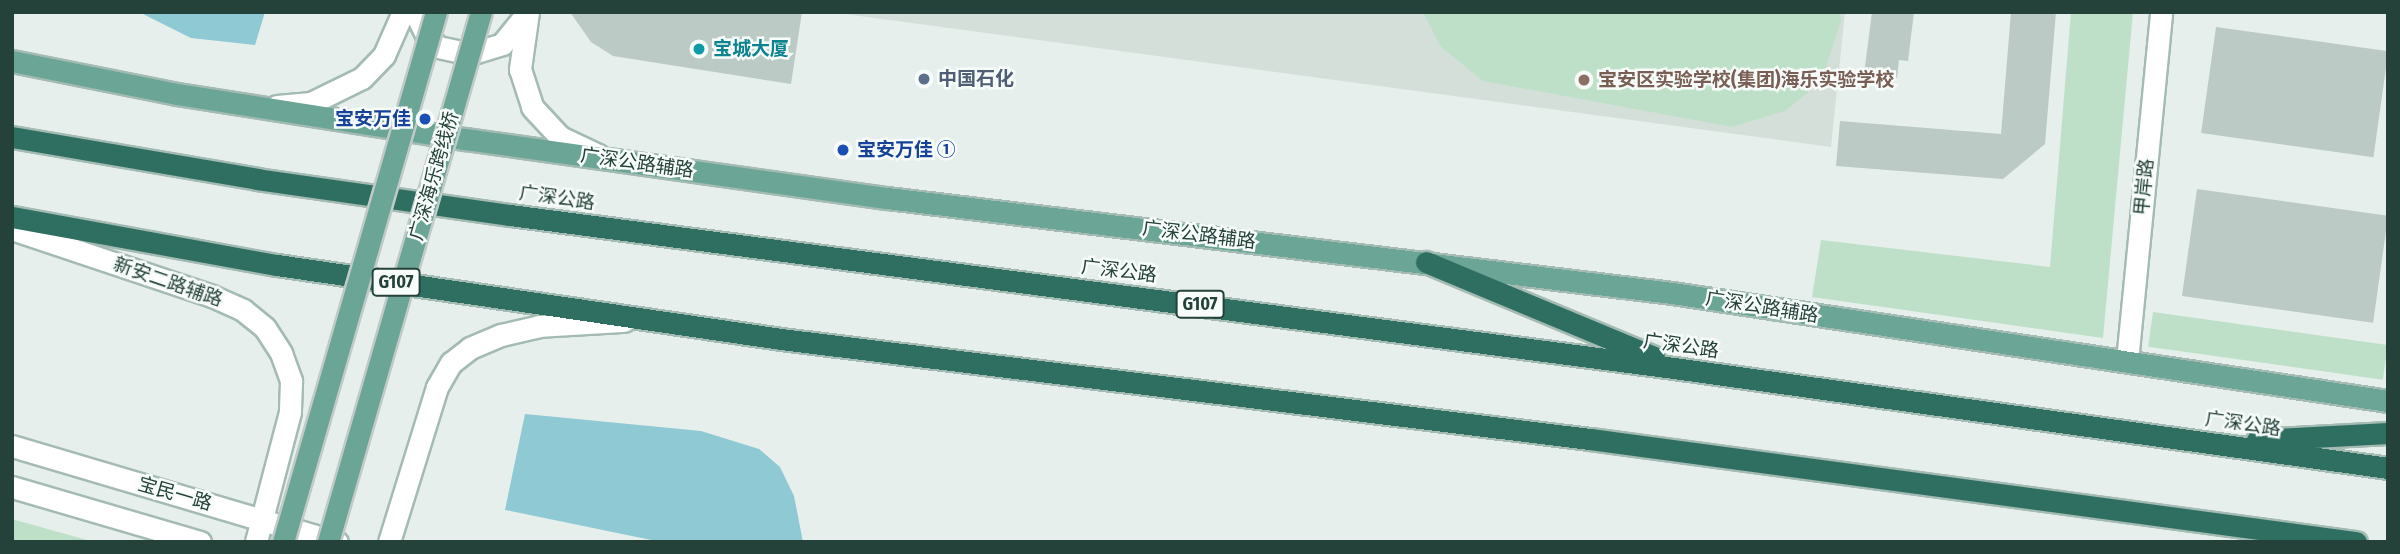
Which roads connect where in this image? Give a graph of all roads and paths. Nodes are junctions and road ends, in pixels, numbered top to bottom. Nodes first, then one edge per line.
1 (403, 12) edge
2 (415, 12) edge
3 (436, 12) edge
4 (481, 12) edge
5 (528, 12) edge
6 (2161, 12) edge
7 (12, 61) edge
8 (260, 107) junction
9 (12, 137) edge
10 (603, 158) junction
11 (12, 217) edge
12 (12, 229) edge
13 (1426, 262) junction
14 (650, 319) junction
15 (2127, 361) junction
16 (1681, 369) junction
17 (2388, 401) edge
18 (2388, 433) edge
19 (2207, 442) junction
20 (12, 446) edge
21 (2388, 468) edge
22 (12, 487) edge
23 (263, 520) junction
24 (200, 542) edge
25 (256, 542) edge
26 (283, 542) edge
27 (328, 542) edge
28 (337, 542) edge
29 (388, 542) edge
30 (2356, 542) edge

1 - 8 main road
2 - 5 main road
3 - 26 main road, bridge
4 - 27 main road, 广深海乐跨线桥, bridge
5 - 10 main road
6 - 15 main road, 甲岸路
7 - 8 main road, 广深公路辅路
8 - 10 main road, 广深公路辅路
9 - 16 highway, 广深公路 / G107
10 - 13 main road, 广深公路辅路
11 - 14 highway, G107
12 - 23 main road, 新安二路辅路
13 - 15 main road, 广深公路辅路
13 - 16 highway
14 - 29 main road
14 - 30 highway, G107
15 - 17 main road, 广深公路辅路
16 - 19 highway, 广深公路 / G107
18 - 19 highway
19 - 21 highway, 广深公路 / G107
20 - 23 main road, 宝民一路
22 - 24 main road, 宝民一路
23 - 25 main road, 新安二路辅路
23 - 28 main road, 宝民一路

